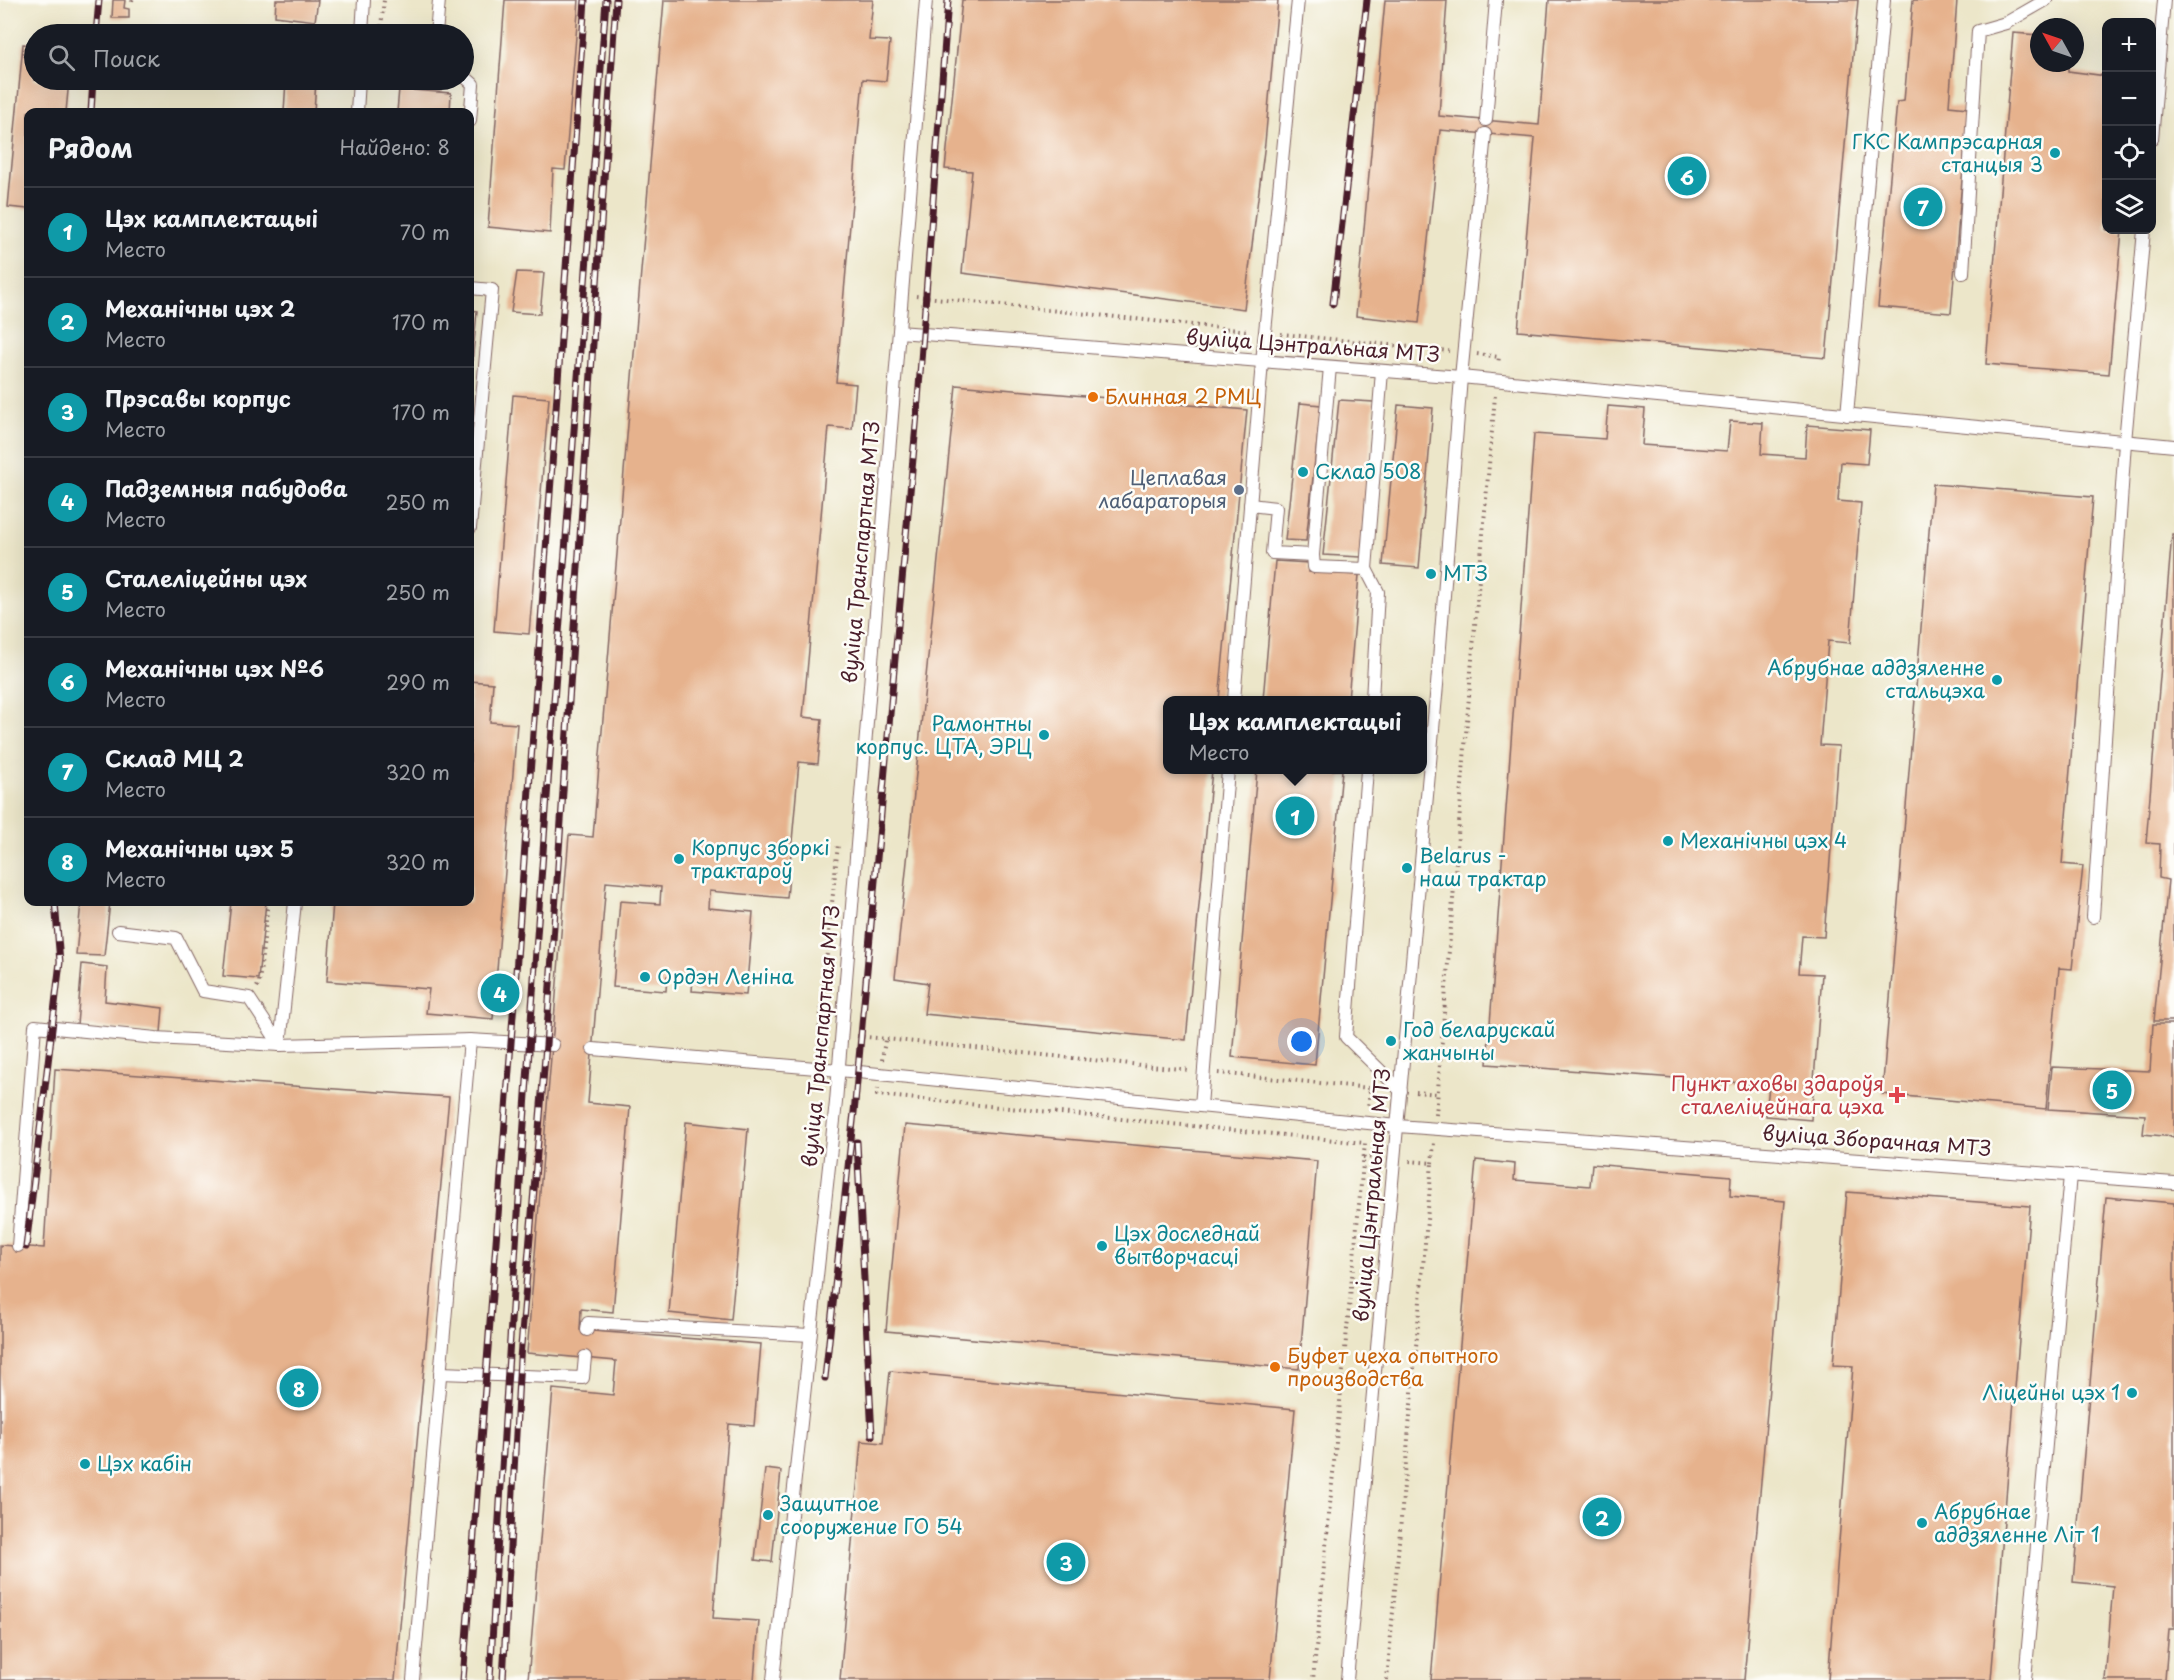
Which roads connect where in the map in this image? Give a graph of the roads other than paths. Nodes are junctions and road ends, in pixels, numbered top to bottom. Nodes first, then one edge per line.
1 (364, 0) edge
2 (439, 0) edge
3 (926, 0) edge
4 (1298, 0) edge
5 (1496, 0) edge
6 (1884, 0) edge
7 (2046, 0) edge
8 (2164, 0) edge
9 (363, 24) edge
10 (437, 24) edge
11 (358, 90) edge
12 (473, 90) edge
13 (357, 108) edge
14 (471, 108) edge
15 (1486, 120) dead end
16 (2152, 126) edge
17 (1485, 134) dead end
18 (2144, 234) edge
19 (1963, 273) dead end
20 (474, 288) edge
21 (899, 333) junction
22 (1262, 362) junction
23 (1330, 367) junction
24 (1382, 371) junction
25 (1461, 377) junction
26 (1847, 415) junction
27 (2125, 442) junction
28 (2174, 446) edge
29 (474, 485) edge
30 (1250, 505) junction
31 (1313, 555) junction
32 (1366, 569) junction
33 (1234, 696) edge
34 (1372, 696) edge
35 (1228, 774) edge
36 (1367, 774) edge
37 (295, 906) edge
38 (2093, 917) dead end
39 (118, 931) dead end
40 (470, 1040) junction
41 (553, 1045) dead end
42 (280, 1046) junction
43 (593, 1049) dead end
44 (839, 1070) junction
45 (1401, 1091) junction
46 (1201, 1106) junction
47 (1398, 1126) junction
48 (2070, 1175) junction
49 (2174, 1183) edge
50 (18, 1246) dead end
51 (587, 1330) dead end
52 (810, 1335) junction
53 (585, 1357) dead end
54 (440, 1373) junction
55 (413, 1680) edge
56 (773, 1680) edge
57 (1347, 1680) edge
58 (2025, 1680) edge

1 - 9 lane
2 - 10 lane
3 - 21 lane, вуліца Транспартная МТЗ
4 - 22 lane
5 - 15 lane
6 - 26 lane
7 - 19 lane
8 - 16 lane
11 - 13 lane
12 - 14 lane
17 - 25 lane
18 - 27 lane
20 - 29 lane
21 - 22 lane, вуліца Цэнтральная МТЗ
21 - 44 lane, вуліца Транспартная МТЗ
22 - 23 lane, вуліца Цэнтральная МТЗ
22 - 30 lane
23 - 24 lane, вуліца Цэнтральная МТЗ
23 - 31 lane
24 - 25 lane, вуліца Цэнтральная МТЗ
24 - 32 lane
25 - 26 lane
25 - 45 lane, вуліца Цэнтральная МТЗ
26 - 27 lane
27 - 28 lane
27 - 38 lane
30 - 31 lane
30 - 33 lane
31 - 32 lane
32 - 34 lane
35 - 46 lane
36 - 45 lane
37 - 42 lane
39 - 42 lane
40 - 41 lane
40 - 42 lane
40 - 54 lane
42 - 50 lane
43 - 44 lane, вуліца Зборачная МТЗ
44 - 46 lane, вуліца Зборачная МТЗ
44 - 52 lane, вуліца Транспартная МТЗ
45 - 47 lane, вуліца Цэнтральная МТЗ
46 - 47 lane, вуліца Зборачная МТЗ
47 - 48 lane, вуліца Зборачная МТЗ
47 - 57 lane, вуліца Цэнтральная МТЗ
48 - 49 lane, вуліца Зборачная МТЗ
48 - 58 lane
51 - 52 lane
52 - 56 lane, вуліца Транспартная МТЗ
53 - 54 lane
54 - 55 lane

